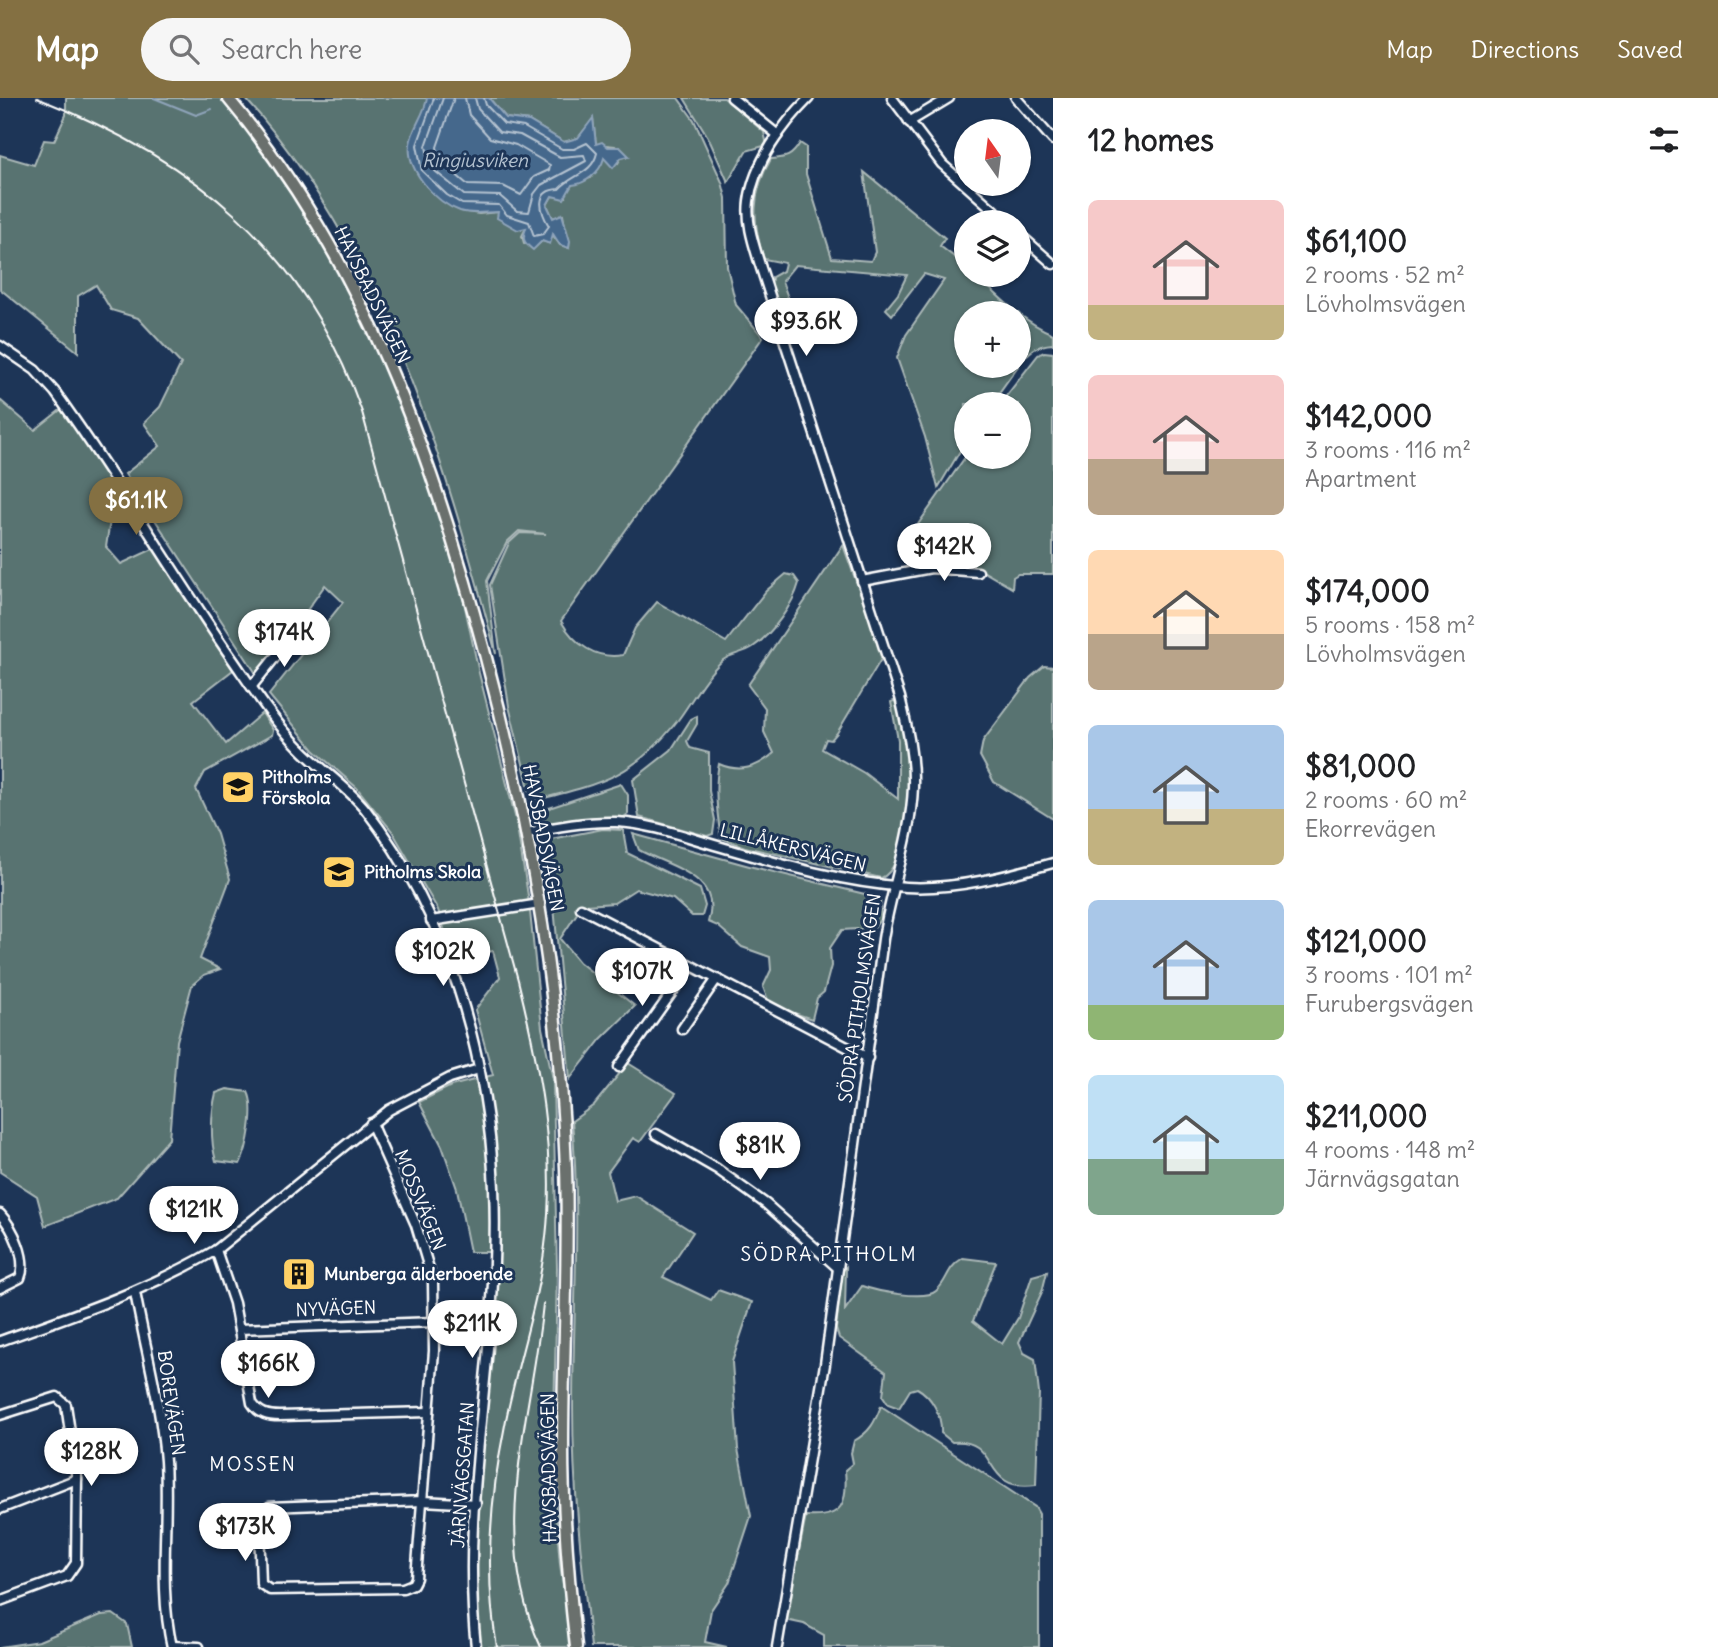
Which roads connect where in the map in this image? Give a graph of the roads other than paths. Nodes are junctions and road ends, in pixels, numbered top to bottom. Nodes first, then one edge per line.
1 (228, 98) edge
2 (732, 98) edge
3 (809, 98) edge
4 (892, 98) edge
5 (949, 98) edge
6 (1016, 98) edge
7 (909, 122) junction
8 (778, 135) junction
9 (1053, 140) edge
10 (994, 210) edge
11 (1031, 245) edge
12 (1053, 264) edge
13 (0, 346) edge
14 (978, 572) dead end
15 (862, 581) junction
16 (293, 635) dead end
17 (252, 686) junction
18 (527, 833) junction
19 (1053, 863) edge
20 (892, 886) junction
21 (540, 904) junction
22 (581, 908) dead end
23 (431, 921) junction
24 (690, 967) junction
25 (716, 980) junction
26 (682, 1029) dead end
27 (868, 1058) junction
28 (619, 1066) dead end
29 (479, 1069) junction
30 (372, 1123) junction
31 (656, 1134) dead end
32 (0, 1214) edge
33 (216, 1250) junction
34 (838, 1268) junction
35 (0, 1288) edge
36 (135, 1292) junction
37 (435, 1322) junction
38 (239, 1329) junction
39 (0, 1341) edge
40 (1, 1412) edge
41 (429, 1412) junction
42 (77, 1479) junction
43 (423, 1501) junction
44 (476, 1504) junction
45 (0, 1509) edge
46 (0, 1601) edge
47 (172, 1646) edge
48 (199, 1647) edge
49 (476, 1647) edge
50 (576, 1647) edge
51 (776, 1647) edge

1 - 18 main road, HAVSBADSVÄGEN
2 - 8 street
3 - 8 street, SÖDRA PITHOLMSVÄGEN
4 - 7 street
5 - 7 street
6 - 9 street
7 - 10 street
8 - 15 street, SÖDRA PITHOLMSVÄGEN
11 - 12 street
13 - 17 street, JÄRNVÄGSGATAN
14 - 15 street
15 - 20 street, SÖDRA PITHOLMSVÄGEN
16 - 17 street
17 - 23 street, JÄRNVÄGSGATAN
18 - 20 street, LILLÅKERSVÄGEN
18 - 21 main road, HAVSBADSVÄGEN
19 - 20 street, LILLÅKERSVÄGEN
20 - 27 street, SÖDRA PITHOLMSVÄGEN
21 - 23 street
21 - 50 main road, HAVSBADSVÄGEN
22 - 24 street
23 - 29 street, JÄRNVÄGSGATAN
24 - 25 street
24 - 28 street
25 - 26 street
25 - 27 street
27 - 34 street, SÖDRA PITHOLMSVÄGEN
29 - 30 street
29 - 44 street, JÄRNVÄGSGATAN
30 - 33 street
30 - 37 street, MOSSVÄGEN
31 - 34 street
32 - 35 street
33 - 36 street
33 - 38 street
34 - 51 street, SÖDRA PITHOLMSVÄGEN
36 - 39 street
36 - 47 street, BOREVÄGEN
37 - 38 street, NYVÄGEN
37 - 41 street, MOSSVÄGEN
38 - 41 street
40 - 42 street
41 - 43 street, MOSSVÄGEN
42 - 45 street
42 - 46 street
43 - 43 street, MOSSVÄGEN
43 - 44 street, MOSSVÄGEN
44 - 49 street, JÄRNVÄGSGATAN
47 - 48 street, BOREVÄGEN

